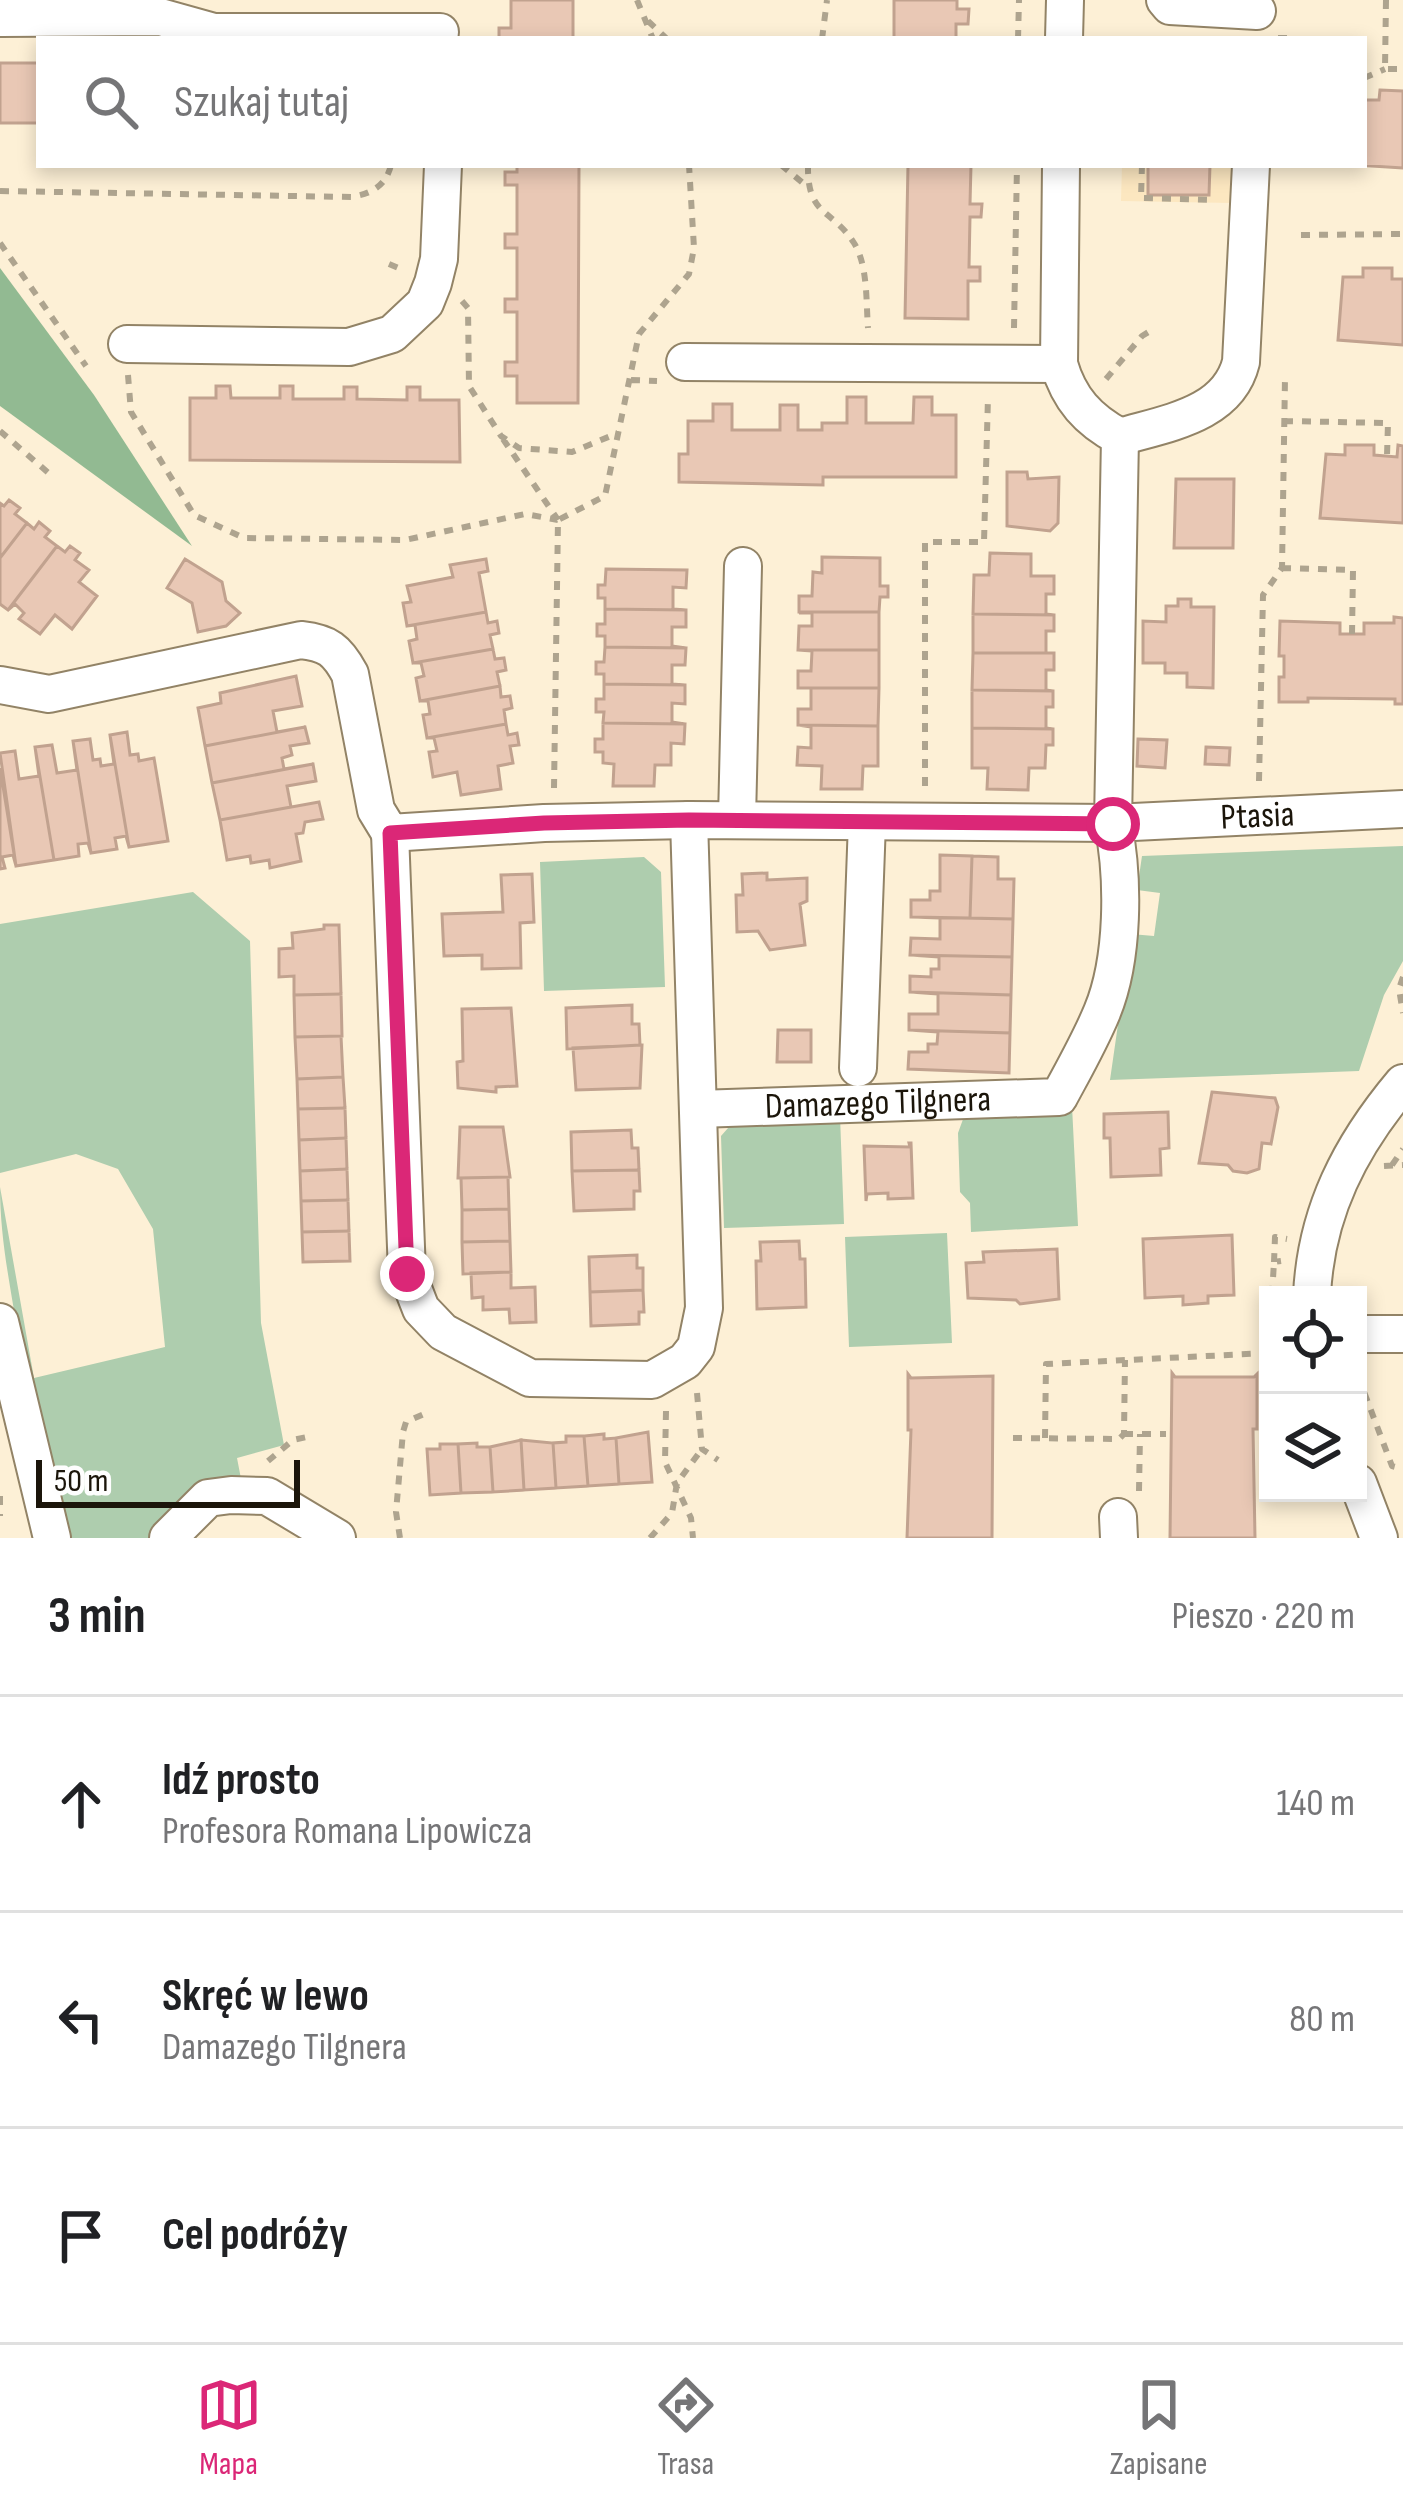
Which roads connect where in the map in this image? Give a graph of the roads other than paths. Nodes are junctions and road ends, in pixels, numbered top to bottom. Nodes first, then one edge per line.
1 (1065, 0) edge
2 (1165, 0) edge
3 (1257, 16) edge
4 (0, 17) edge
5 (440, 24) edge
6 (1064, 36) edge
7 (443, 168) edge
8 (1061, 168) edge
9 (1250, 168) edge
10 (127, 355) road end
11 (685, 362) dead end
12 (1059, 364) junction
13 (1120, 436) junction
14 (743, 566) dead end
15 (0, 685) edge
16 (1403, 809) edge
17 (737, 819) junction
18 (689, 820) junction
19 (867, 822) junction
20 (1113, 824) junction
21 (390, 833) junction
22 (859, 1068) dead end
23 (1403, 1083) edge
24 (698, 1108) junction
25 (1313, 1286) edge
26 (0, 1322) edge
27 (1367, 1334) edge
28 (1403, 1334) edge
29 (1365, 1502) edge
30 (52, 1538) edge
31 (168, 1538) edge
32 (337, 1538) edge
33 (1379, 1538) edge

1 - 6 street
2 - 3 street
4 - 5 street
7 - 10 street
8 - 12 street
9 - 13 street
11 - 12 street
12 - 13 street
13 - 20 street
14 - 17 street
15 - 21 street
16 - 20 street, Ptasia
17 - 18 street, Ptasia
17 - 19 street, Ptasia
18 - 21 street, Ptasia
18 - 24 street
19 - 20 street, Ptasia
19 - 22 street
20 - 24 street, Damazego Tilgnera
21 - 24 street
23 - 25 street
26 - 30 street
27 - 28 street
29 - 33 street
31 - 32 street

